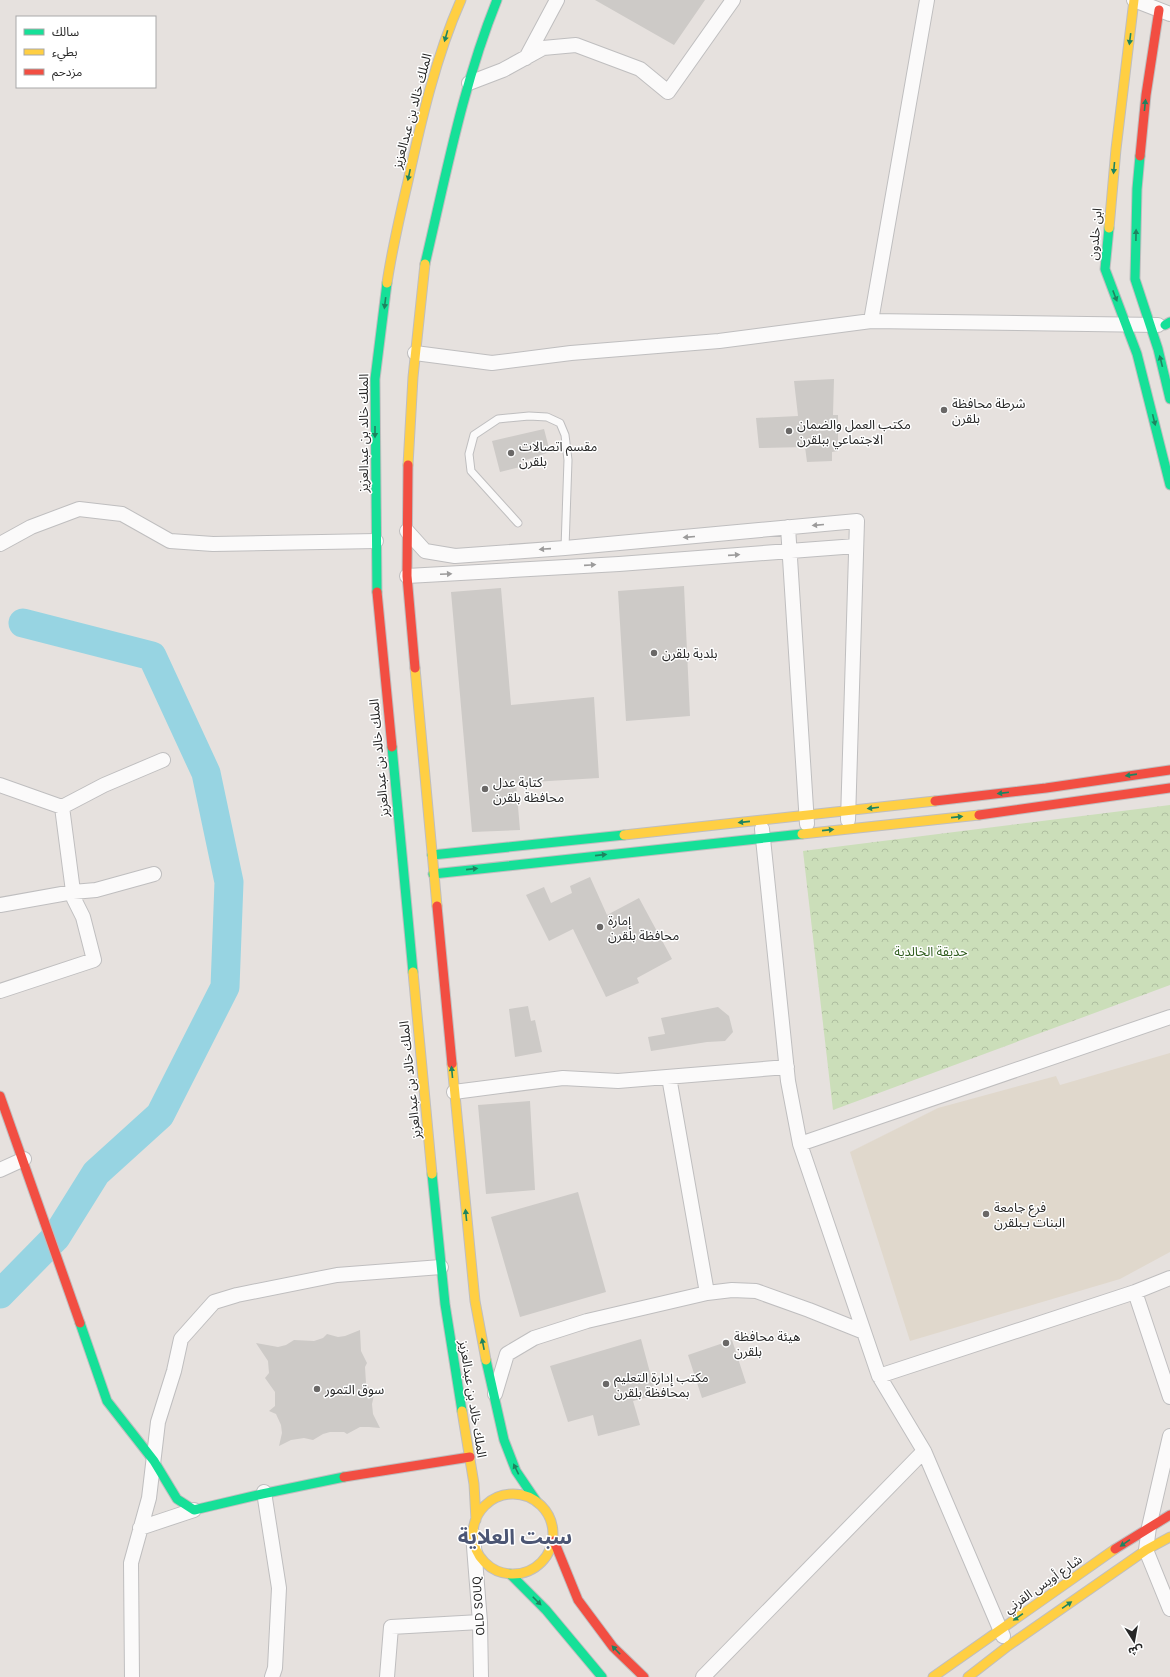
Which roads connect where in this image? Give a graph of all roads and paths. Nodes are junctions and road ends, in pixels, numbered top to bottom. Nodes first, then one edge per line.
1 (461, 0) edge
2 (497, 0) edge
3 (557, 0) edge
4 (734, 0) edge
5 (927, 0) edge
6 (1134, 0) edge
7 (1164, 12) edge
8 (526, 58) junction
9 (470, 83) junction
10 (871, 321) junction
11 (1126, 325) junction
12 (1149, 325) junction
13 (1168, 325) edge
14 (415, 352) junction
15 (1170, 399) edge
16 (1170, 485) edge
17 (518, 523) dead end
18 (788, 527) junction
19 (407, 531) junction
20 (376, 541) junction
21 (0, 544) edge
22 (856, 546) junction
23 (565, 548) junction
24 (790, 551) junction
25 (407, 576) junction
26 (163, 760) dead end
27 (1170, 770) edge
28 (0, 785) edge
29 (1170, 788) edge
30 (62, 807) junction
31 (848, 811) junction
32 (806, 815) junction
33 (760, 820) junction
34 (848, 828) junction
35 (807, 832) junction
36 (764, 837) junction
37 (432, 855) junction
38 (154, 874) dead end
39 (434, 874) junction
40 (73, 892) junction
41 (0, 905) edge
42 (0, 991) edge
43 (1170, 1017) edge
44 (786, 1067) junction
45 (670, 1077) junction
46 (454, 1092) junction
47 (0, 1096) edge
48 (800, 1144) junction
49 (24, 1159) junction
50 (0, 1170) edge
51 (441, 1267) junction
52 (1170, 1278) edge
53 (1135, 1292) junction
54 (708, 1293) junction
55 (864, 1332) junction
56 (879, 1376) junction
57 (494, 1396) junction
58 (1170, 1397) edge
59 (1170, 1436) edge
60 (924, 1451) junction
61 (470, 1458) junction
62 (154, 1461) junction
63 (264, 1492) junction
64 (537, 1502) junction
65 (194, 1510) junction
66 (1170, 1515) edge
67 (476, 1520) junction
68 (1149, 1527) junction
69 (140, 1528) junction
70 (473, 1534) junction
71 (1170, 1537) edge
72 (554, 1541) junction
73 (1146, 1550) junction
74 (510, 1574) junction
75 (1170, 1609) edge
76 (480, 1622) junction
77 (1000, 1630) junction
78 (1008, 1646) junction
79 (132, 1677) edge
80 (272, 1677) edge
81 (387, 1677) edge
82 (482, 1677) edge
83 (602, 1677) edge
84 (644, 1677) edge
85 (702, 1677) edge
86 (933, 1677) edge
87 (968, 1677) edge

1 -> 20 main road, الملك خالد بن عبدالعزيز
2 - 9 main road, الملك خالد بن عبدالعزيز
3 - 8 street
4 - 8 street
5 - 10 street
6 - 7 street
6 -> 11 main road, ابن خلدون
12 -> 7 main road
8 - 9 street
9 - 14 main road, الملك خالد بن عبدالعزيز
10 - 11 street
10 - 14 street
11 - 12 street
11 -> 16 main road, ابن خلدون
12 - 13 street
15 -> 12 main road
14 - 19 main road, الملك خالد بن عبدالعزيز
17 - 23 lane
22 -> 18 street
18 -> 23 street
18 - 24 street
23 -> 19 street
19 - 25 main road, الملك خالد بن عبدالعزيز
20 - 21 street
20 - 51 main road, الملك خالد بن عبدالعزيز
22 - 24 street
22 - 31 street
25 -> 24 street
24 - 32 street
25 - 37 main road, الملك خالد بن عبدالعزيز
26 - 30 street
27 -> 31 main road
28 - 30 street
34 -> 29 main road
30 - 40 street
31 - 32 main road
31 - 34 street
32 - 33 main road
32 - 35 street
33 - 36 street
33 -> 37 main road
35 -> 34 main road
35 - 36 main road
39 -> 36 main road
36 - 44 street
37 - 39 main road, الملك خالد بن عبدالعزيز
38 - 40 street
46 -> 39 main road, الملك خالد بن عبدالعزيز
40 - 41 street
40 - 42 street
43 - 48 street
44 - 45 street
44 - 48 street
45 - 46 street
45 - 54 street
57 -> 46 main road, الملك خالد بن عبدالعزيز
47 - 49 main road
48 - 55 street
49 - 50 street
49 - 62 main road
51 - 61 main road, الملك خالد بن عبدالعزيز
51 - 62 street
52 - 53 street
53 - 56 street
53 - 58 street
54 - 55 street
54 - 57 street
55 - 56 street
56 - 60 street
64 -> 57 main road, الملك خالد بن عبدالعزيز
59 - 68 street
60 - 77 street
60 - 85 street
61 - 63 main road
61 - 67 main road, الملك خالد بن عبدالعزيز
62 - 65 main road
62 - 69 street
63 - 65 main road
63 - 80 street
64 - 67 main road
64 - 72 main road
65 - 69 street
66 - 68 main road, شارع أويس القرني
67 - 70 main road
68 - 73 street
68 -> 77 main road, شارع أويس القرني
69 - 79 street
70 - 74 main road
70 - 76 street, OLD SOUQ
71 - 73 main road
72 - 74 main road
84 -> 72 main road
73 - 75 street
78 -> 73 main road
74 -> 83 main road
76 - 81 street
76 - 82 street, OLD SOUQ
77 - 78 street
77 - 86 main road, شارع أويس القرني
78 - 87 main road

